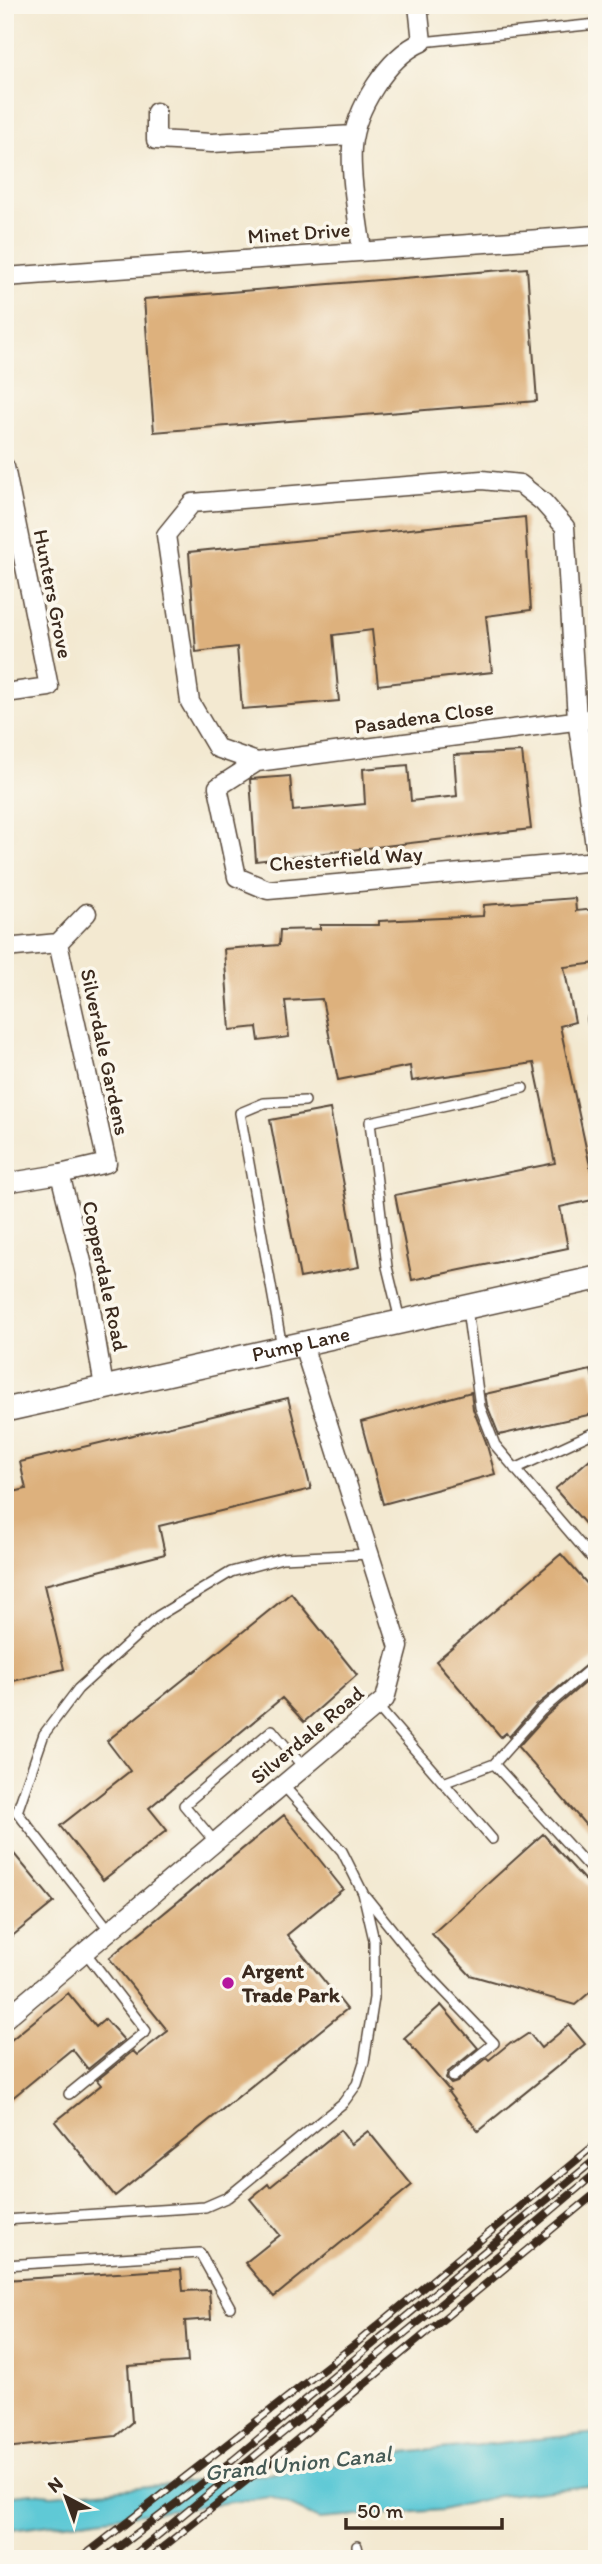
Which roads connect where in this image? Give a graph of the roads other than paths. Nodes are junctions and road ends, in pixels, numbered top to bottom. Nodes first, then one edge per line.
1 (418, 5) edge
2 (597, 24) edge
3 (422, 42) junction
4 (156, 112) dead end
5 (354, 135) junction
6 (597, 235) edge
7 (362, 251) junction
8 (5, 277) edge
9 (5, 467) edge
10 (5, 693) edge
11 (597, 718) edge
12 (577, 719) junction
13 (257, 762) junction
14 (597, 861) edge
15 (87, 913) dead end
16 (58, 943) junction
17 (5, 948) edge
18 (597, 1018) edge
19 (597, 1047) edge
20 (523, 1088) dead end
21 (305, 1101) dead end
22 (60, 1174) junction
23 (5, 1183) edge
24 (597, 1278) edge
25 (467, 1308) junction
26 (400, 1322) junction
27 (292, 1345) junction
28 (104, 1387) junction
29 (5, 1410) edge
30 (597, 1431) edge
31 (515, 1469) junction
32 (370, 1554) junction
33 (597, 1564) edge
34 (597, 1663) edge
35 (377, 1706) junction
36 (494, 1764) junction
37 (304, 1768) junction
38 (443, 1783) junction
39 (283, 1785) junction
40 (492, 1839) dead end
41 (215, 1842) junction
42 (597, 1876) edge
43 (363, 1893) junction
44 (110, 1931) junction
45 (85, 1952) junction
46 (5, 2019) edge
47 (453, 2077) dead end
48 (69, 2094) dead end
49 (5, 2220) edge
50 (5, 2265) edge
51 (230, 2307) dead end
52 (357, 2546) dead end
53 (360, 2559) edge

1 - 3 street
2 - 3 lane
3 - 5 street
4 - 5 street
5 - 7 street
6 - 7 street, Minet Drive
7 - 8 street, Minet Drive
9 - 10 street, Hunters Grove
11 - 12 street, Pasadena Close
12 - 13 street, Pasadena Close
12 - 13 street, Chesterfield Way
12 - 14 street, Chesterfield Way
13 - 14 street, Chesterfield Way
15 - 16 street
16 - 17 street
16 - 22 street, Silverdale Gardens
18 - 19 lane
20 - 26 lane
21 - 27 lane
22 - 23 street, Silverdale Gardens
22 - 28 street, Copperdale Road
24 - 25 street, Pump Lane
25 - 26 street, Pump Lane
25 - 31 lane
26 - 27 street, Pump Lane
27 - 28 street, Pump Lane
27 - 32 street, Silverdale Road
28 - 29 street, Pump Lane
30 - 31 lane
31 - 33 lane
32 - 35 street, Silverdale Road
32 - 44 lane
34 - 36 lane
35 - 37 street, Silverdale Road
35 - 38 lane
36 - 38 lane
36 - 42 lane
37 - 39 street, Silverdale Road
37 - 41 lane
38 - 40 lane
39 - 41 street, Silverdale Road
39 - 43 lane
41 - 44 street, Silverdale Road
43 - 47 lane
43 - 49 lane
44 - 45 street, Silverdale Road
45 - 46 street, Silverdale Road
45 - 48 lane
50 - 51 lane
52 - 53 lane

